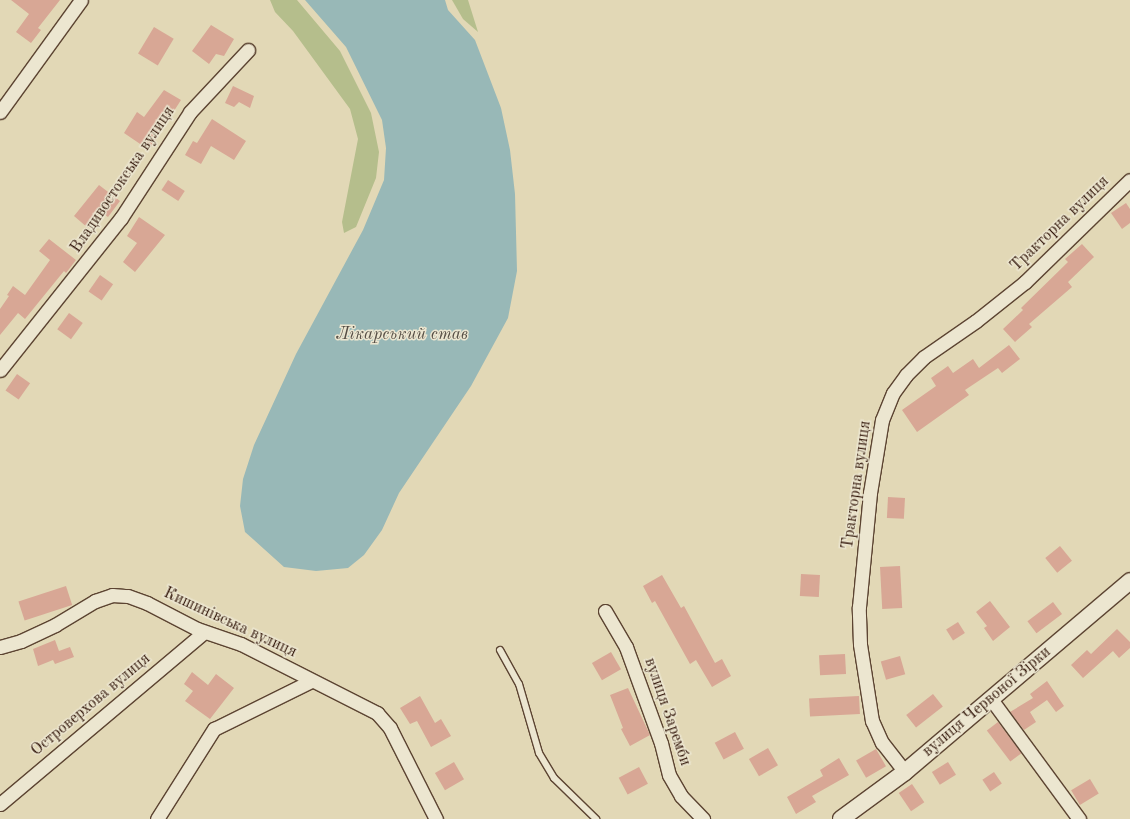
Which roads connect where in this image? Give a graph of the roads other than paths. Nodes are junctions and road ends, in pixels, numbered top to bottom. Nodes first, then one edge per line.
1 (81, 0) edge
2 (248, 50) dead end
3 (0, 112) edge
4 (1130, 180) edge
5 (0, 370) edge
6 (1130, 581) edge
7 (604, 611) dead end
8 (204, 632) junction
9 (0, 647) edge
10 (500, 650) dead end
11 (311, 681) junction
12 (991, 699) junction
13 (905, 772) junction
14 (0, 804) edge
15 (157, 819) edge
16 (436, 819) edge
17 (596, 819) edge
18 (703, 819) edge
19 (841, 819) edge
20 (1079, 819) edge

1 - 3 street
2 - 5 street, Владивостокська вулиця
4 - 13 street, Тракторна вулиця
6 - 12 street, вулиця Червоної Зірки
7 - 18 street, вулиця Заремби
8 - 9 street, Кишинівська вулиця
8 - 11 street, Кишинівська вулиця
8 - 14 street, Островерхова вулиця
10 - 17 lane
11 - 15 street
11 - 16 street, Кишинівська вулиця
12 - 13 street, вулиця Червоної Зірки
12 - 20 street
13 - 19 street, вулиця Червоної Зірки

